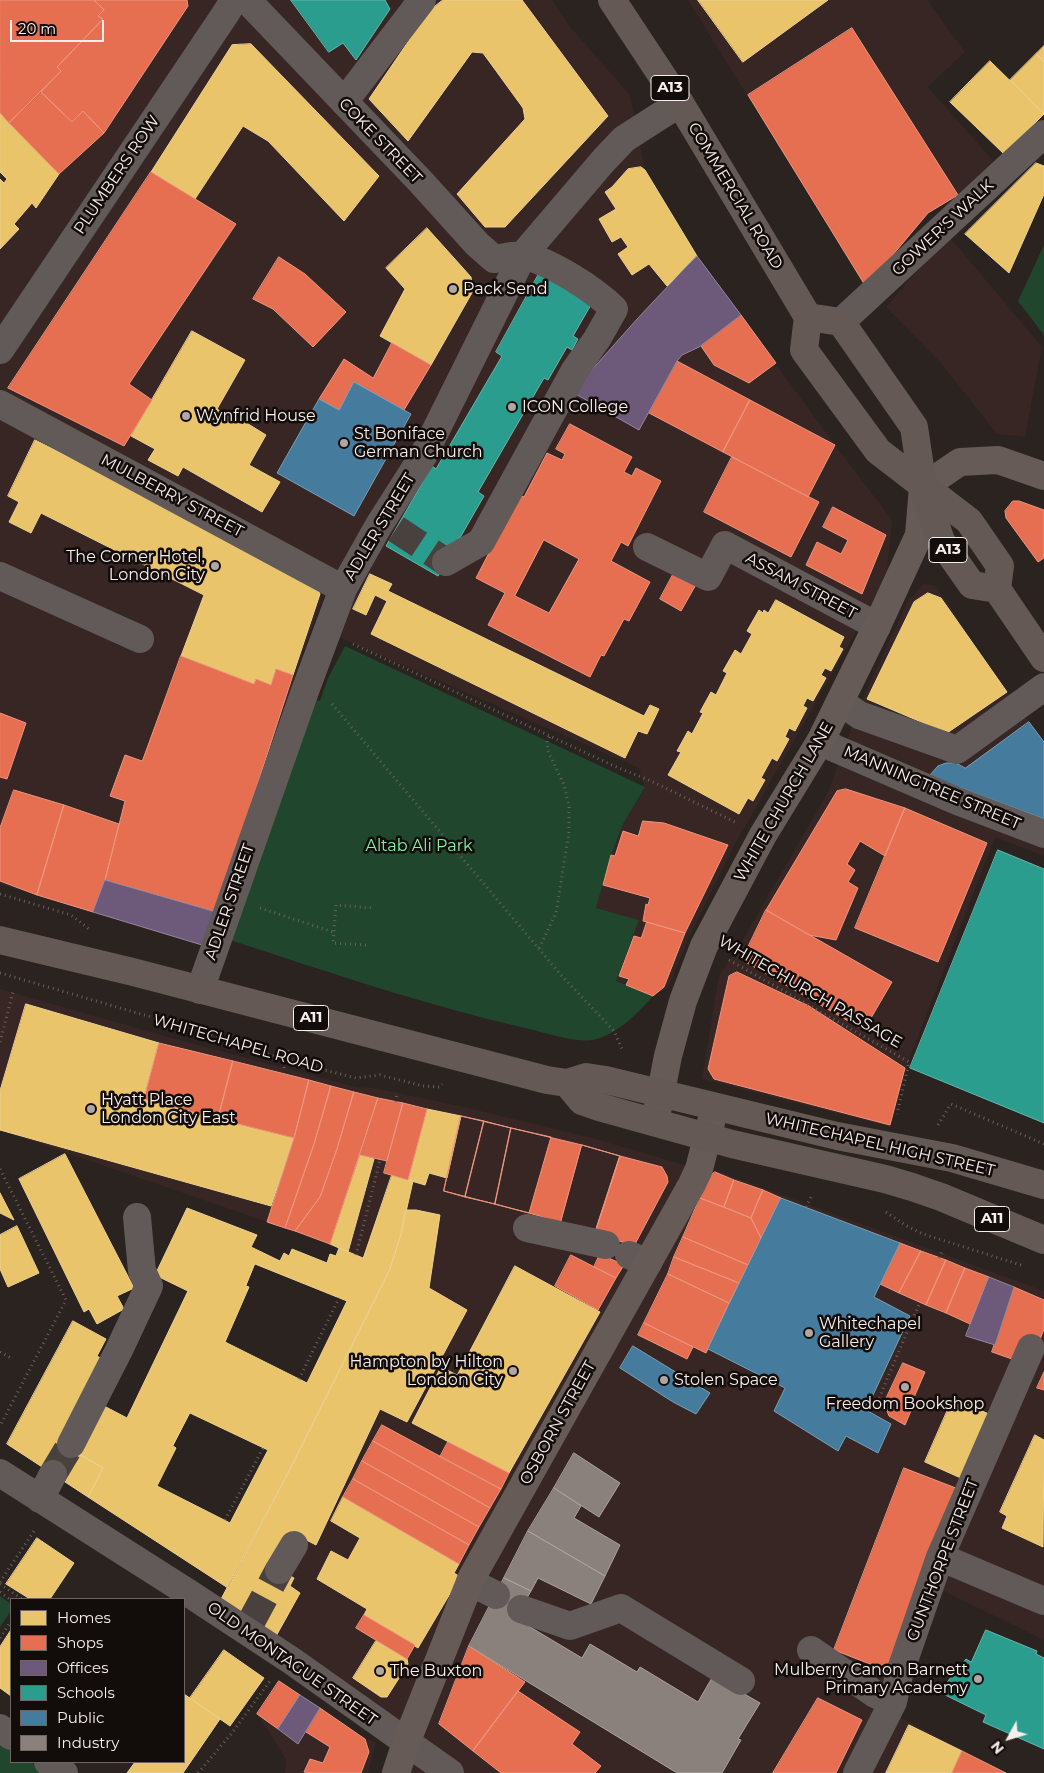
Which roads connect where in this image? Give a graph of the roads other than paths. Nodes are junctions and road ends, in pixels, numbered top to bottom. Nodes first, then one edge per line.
1 (234, 0) edge
2 (247, 0) edge
3 (422, 0) edge
4 (612, 0) edge
5 (344, 102) junction
6 (680, 103) junction
7 (1044, 134) edge
8 (523, 255) junction
9 (808, 317) junction
10 (841, 322) junction
11 (0, 350) edge
12 (0, 404) edge
13 (1044, 476) edge
14 (923, 486) junction
15 (396, 499) junction
16 (396, 529) dead end
17 (647, 547) dead end
18 (446, 562) dead end
19 (0, 576) edge
20 (343, 589) junction
21 (877, 626) junction
22 (140, 639) dead end
23 (1044, 658) edge
24 (1044, 687) edge
25 (841, 702) junction
26 (821, 740) junction
27 (1044, 834) edge
28 (0, 940) edge
29 (200, 990) junction
30 (567, 1083) junction
31 (662, 1093) junction
32 (715, 1107) junction
33 (655, 1122) junction
34 (708, 1137) junction
35 (1044, 1185) edge
36 (138, 1217) dead end
37 (527, 1228) dead end
38 (1044, 1240) edge
39 (627, 1254) junction
40 (1030, 1348) dead end
41 (71, 1444) tunnel mouth
42 (0, 1473) edge
43 (53, 1474) tunnel mouth
44 (40, 1499) junction
45 (294, 1545) dead end
46 (940, 1557) junction
47 (279, 1570) tunnel mouth
48 (470, 1582) junction
49 (496, 1595) dead end
50 (1044, 1601) edge
51 (521, 1609) dead end
52 (811, 1650) dead end
53 (741, 1680) dead end
54 (893, 1702) junction
55 (406, 1743) junction
56 (49, 1763) edge
57 (64, 1773) edge
58 (396, 1773) edge
59 (450, 1773) edge
60 (857, 1773) edge

1 - 11 street, PLUMBERS ROW
2 - 5 street, COKE STREET
3 - 5 street
4 - 6 highway, COMMERCIAL ROAD / A13
5 - 8 street, COKE STREET
6 - 8 street, ADLER STREET
6 - 9 highway, COMMERCIAL ROAD / A13
7 - 10 street, GOWER'S WALK
8 - 15 street, ADLER STREET
8 - 18 street
9 - 10 highway
9 - 14 highway, A13
10 - 14 highway
12 - 20 street, MULBERRY STREET
13 - 14 main road
14 - 21 main road, WHITE CHURCH LANE
14 - 23 highway, A13
15 - 16 street
15 - 20 street, ADLER STREET
17 - 21 street, ASSAM STREET
19 - 22 street
20 - 29 street, ADLER STREET
21 - 25 main road, WHITE CHURCH LANE
24 - 25 street
25 - 26 main road, WHITE CHURCH LANE
26 - 27 street, MANNINGTREE STREET
26 - 31 main road, WHITE CHURCH LANE
28 - 29 highway, A11
29 - 30 highway, A11
30 - 31 highway, A11
30 - 33 highway, A11
31 - 32 highway, A11
31 - 33 main road, WHITE CHURCH LANE
32 - 34 main road, OSBORN STREET
32 - 35 highway, WHITECHAPEL HIGH STREET / A11
33 - 34 highway, A11
34 - 38 highway, WHITECHAPEL HIGH STREET / A11
34 - 39 main road, OSBORN STREET
36 - 41 street
37 - 39 street
39 - 48 main road, OSBORN STREET
40 - 46 street, GUNTHORPE STREET
42 - 44 street, OLD MONTAGUE STREET
43 - 44 street
44 - 55 street, OLD MONTAGUE STREET
45 - 47 street
46 - 50 street
46 - 54 street, GUNTHORPE STREET
48 - 49 street
48 - 55 main road, OSBORN STREET
51 - 53 street
52 - 54 street
54 - 60 street, GUNTHORPE STREET
55 - 58 main road, OSBORN STREET
55 - 59 street, OLD MONTAGUE STREET
56 - 57 street

